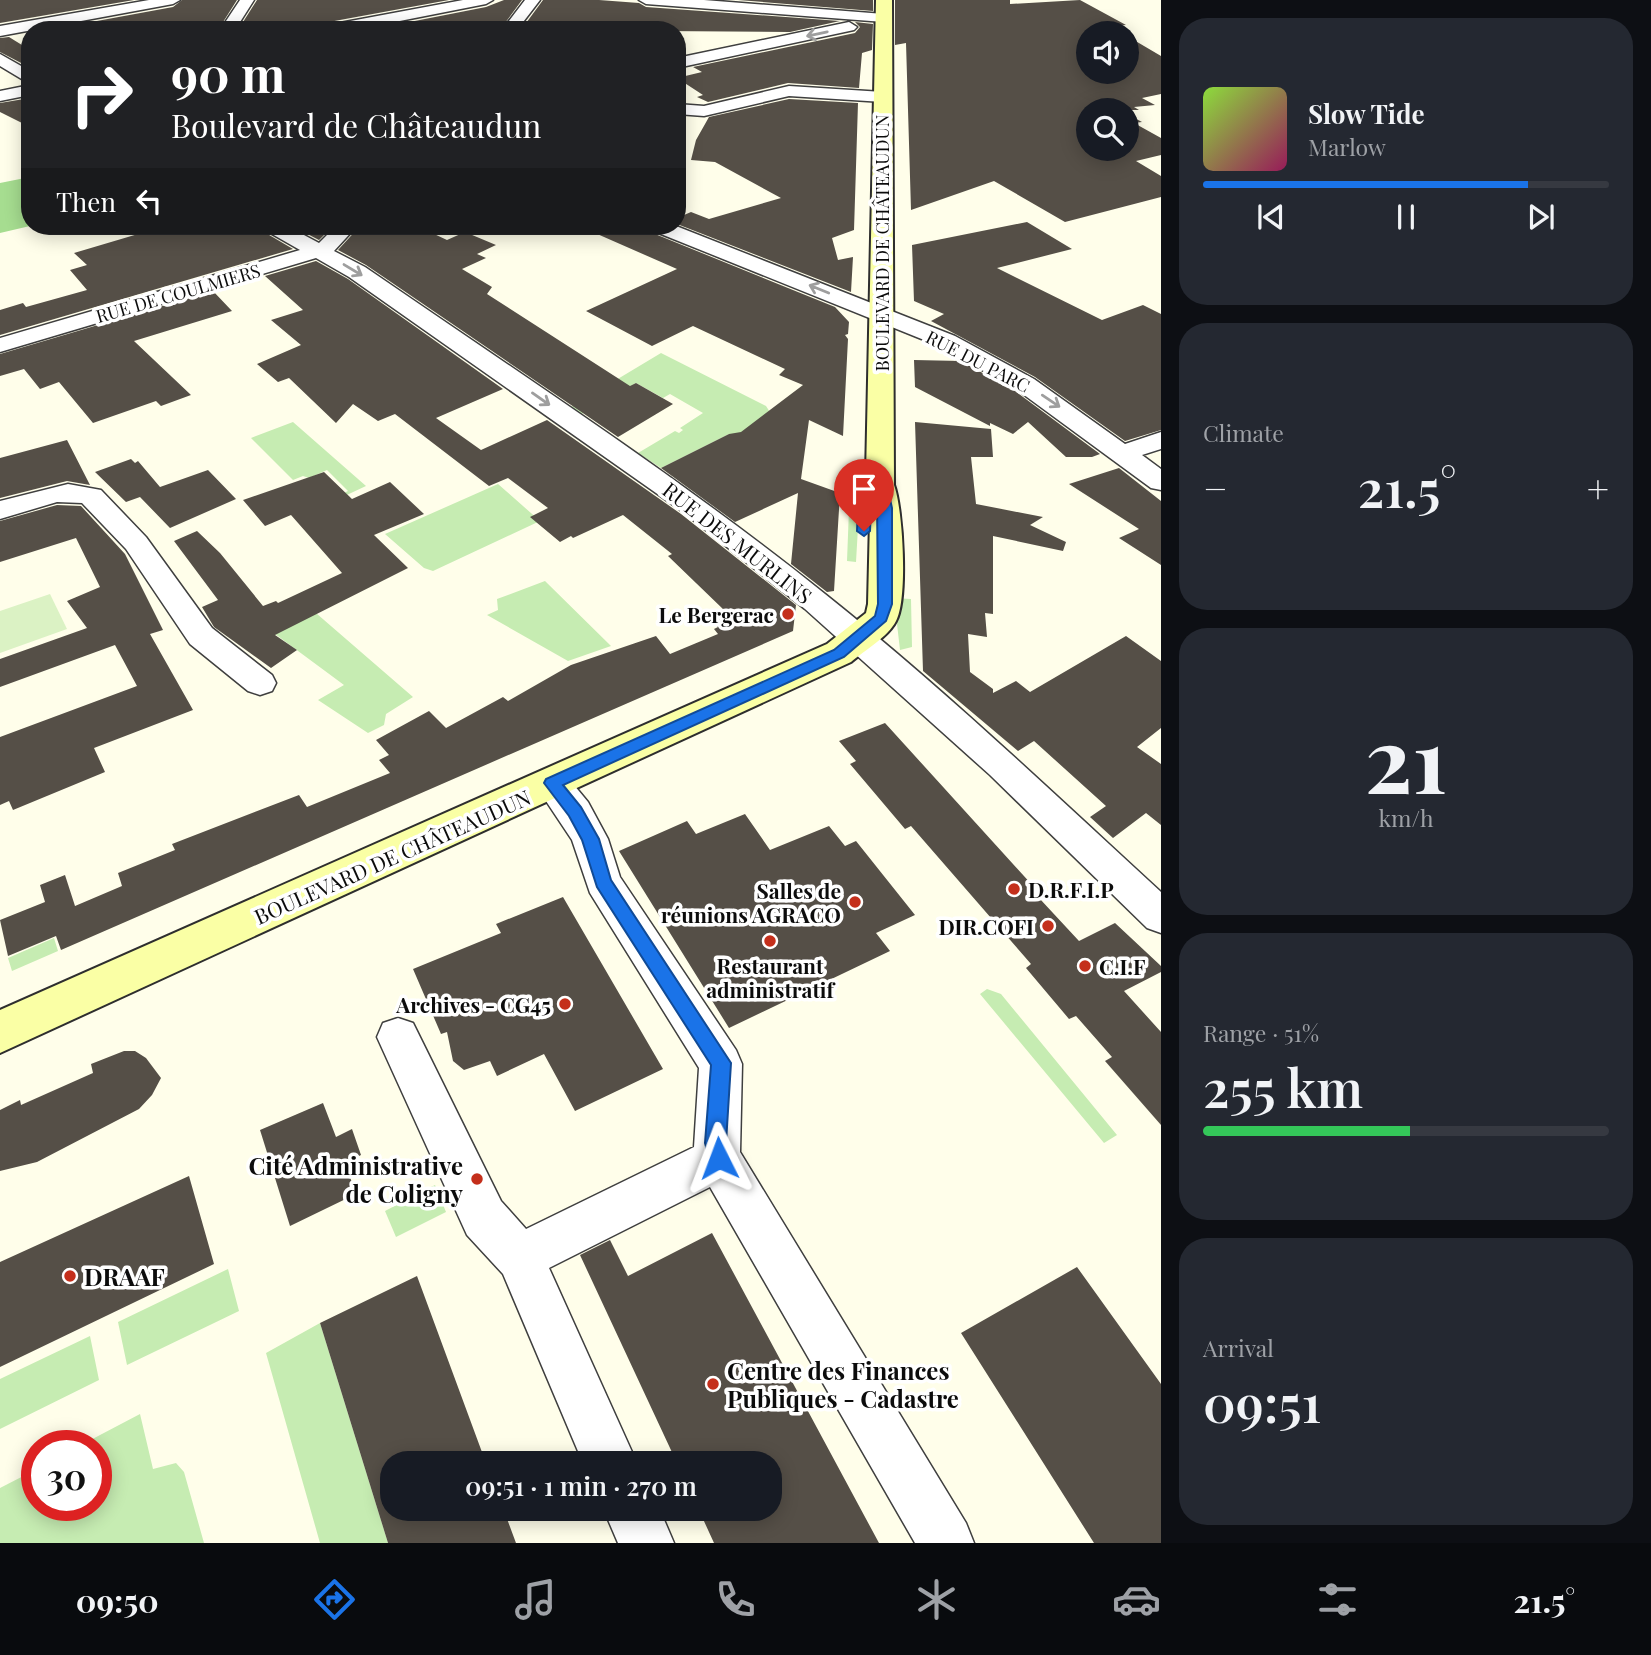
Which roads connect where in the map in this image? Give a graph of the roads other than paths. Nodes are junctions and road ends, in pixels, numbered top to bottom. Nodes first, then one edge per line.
1 (173, 0) edge
2 (247, 0) edge
3 (486, 0) edge
4 (533, 0) edge
5 (646, 0) edge
6 (884, 0) edge
7 (56, 21) edge
8 (233, 21) edge
9 (380, 21) edge
10 (516, 21) edge
11 (884, 21) junction
12 (21, 27) edge
13 (0, 31) edge
14 (0, 59) edge
15 (686, 61) edge
16 (21, 73) edge
17 (21, 92) edge
18 (0, 96) edge
19 (883, 97) junction
20 (686, 110) edge
21 (290, 235) edge
22 (339, 235) edge
23 (680, 235) edge
24 (320, 250) junction
25 (881, 316) junction
26 (0, 345) edge
27 (1161, 440) edge
28 (1123, 453) junction
29 (1161, 482) edge
30 (0, 510) edge
31 (869, 642) junction
32 (260, 683) dead end
33 (552, 783) junction
34 (1161, 916) edge
35 (0, 1032) edge
36 (398, 1037) dead end
37 (719, 1158) junction
38 (520, 1257) junction
39 (605, 1451) edge
40 (636, 1521) edge
41 (646, 1543) edge
42 (946, 1543) edge

1 - 7 street
2 - 8 street
3 - 9 street
4 - 10 street
5 - 11 street
6 - 11 main road, BOULEVARD DE CHÂTEAUDUN
11 -> 15 street
11 - 19 main road, BOULEVARD DE CHÂTEAUDUN
12 - 13 street
14 - 16 street
17 - 18 street
19 - 20 street
19 - 25 main road, BOULEVARD DE CHÂTEAUDUN
21 - 24 street, RUE DES MURLINS
22 - 24 street, RUE DE COULMIERS
25 -> 23 street, RUE DU PARC
24 - 26 street, RUE DE COULMIERS
24 -> 31 street, RUE DES MURLINS
25 -> 28 street, RUE DU PARC
25 - 31 main road, BOULEVARD DE CHÂTEAUDUN
27 - 28 street
28 - 29 street, RUE DU PARC
30 - 32 street
31 - 33 main road, BOULEVARD DE CHÂTEAUDUN
31 - 34 street, RUE DES MURLINS
33 - 35 main road, BOULEVARD DE CHÂTEAUDUN
33 - 37 street
36 - 38 street
37 - 38 street
37 - 42 street
38 - 39 street
40 - 41 street

